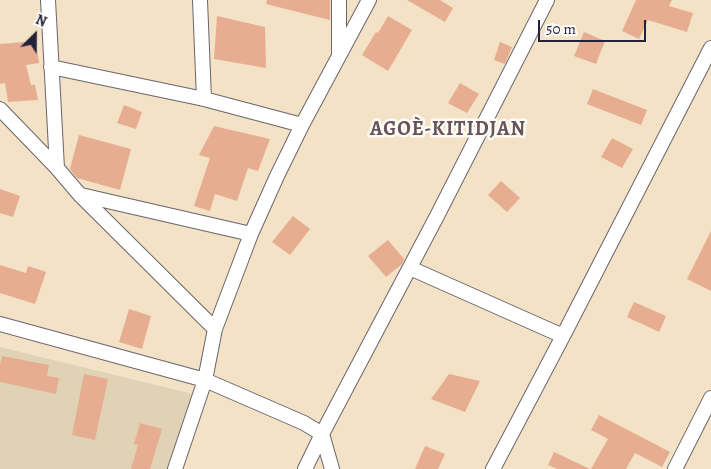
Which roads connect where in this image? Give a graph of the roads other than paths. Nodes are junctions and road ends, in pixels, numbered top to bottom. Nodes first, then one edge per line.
1 (48, 0) edge
2 (200, 0) edge
3 (339, 0) edge
4 (369, 0) edge
5 (547, 0) edge
6 (711, 48) edge
7 (339, 56) junction
8 (51, 67) junction
9 (204, 99) junction
10 (0, 109) edge
11 (302, 125) junction
12 (57, 168) junction
13 (80, 195) junction
14 (251, 234) junction
15 (410, 268) junction
16 (0, 324) edge
17 (215, 328) junction
18 (563, 336) junction
19 (205, 380) junction
20 (711, 398) edge
21 (322, 434) junction
22 (175, 469) edge
23 (305, 469) edge
24 (332, 469) edge
25 (493, 469) edge
26 (675, 469) edge

1 - 8 street
2 - 9 street
3 - 7 street
4 - 7 street
5 - 15 street
6 - 18 street
7 - 11 street
8 - 9 street
8 - 12 street
9 - 11 street
10 - 12 street
11 - 14 street
12 - 13 street
13 - 14 street
13 - 17 street
14 - 17 street
15 - 18 street
15 - 21 street
16 - 19 street
17 - 19 street
18 - 25 street
19 - 21 street
19 - 22 street
20 - 26 street
21 - 23 street
21 - 24 street

